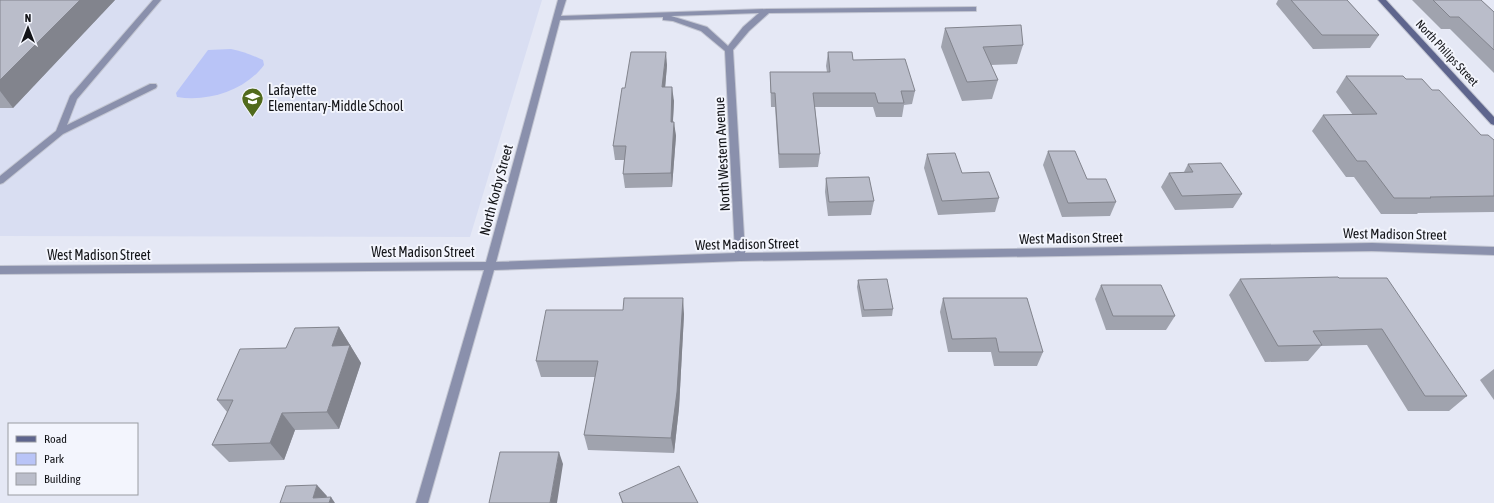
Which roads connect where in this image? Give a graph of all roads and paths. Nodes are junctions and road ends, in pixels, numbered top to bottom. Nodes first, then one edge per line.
1 (157, 0) edge
2 (562, 0) edge
3 (1382, 0) edge
4 (973, 9) dead end
5 (767, 11) junction
6 (638, 14) junction
7 (558, 18) junction
8 (729, 50) junction
9 (152, 86) dead end
10 (1492, 118) edge
11 (60, 132) junction
12 (0, 181) edge
13 (1494, 250) edge
14 (740, 257) junction
15 (490, 266) junction
16 (0, 270) edge
17 (422, 503) edge

1 - 11 street
2 - 7 street, North Korby Street
3 - 10 street, North Philips Street
4 - 5 street
5 - 6 street
5 - 8 street
6 - 7 street
6 - 8 street
7 - 15 street, North Korby Street
8 - 14 street, North Western Avenue
9 - 11 street
11 - 12 street
13 - 14 street, West Madison Street
14 - 15 street, West Madison Street
15 - 16 street, West Madison Street
15 - 17 street, North Korby Street

